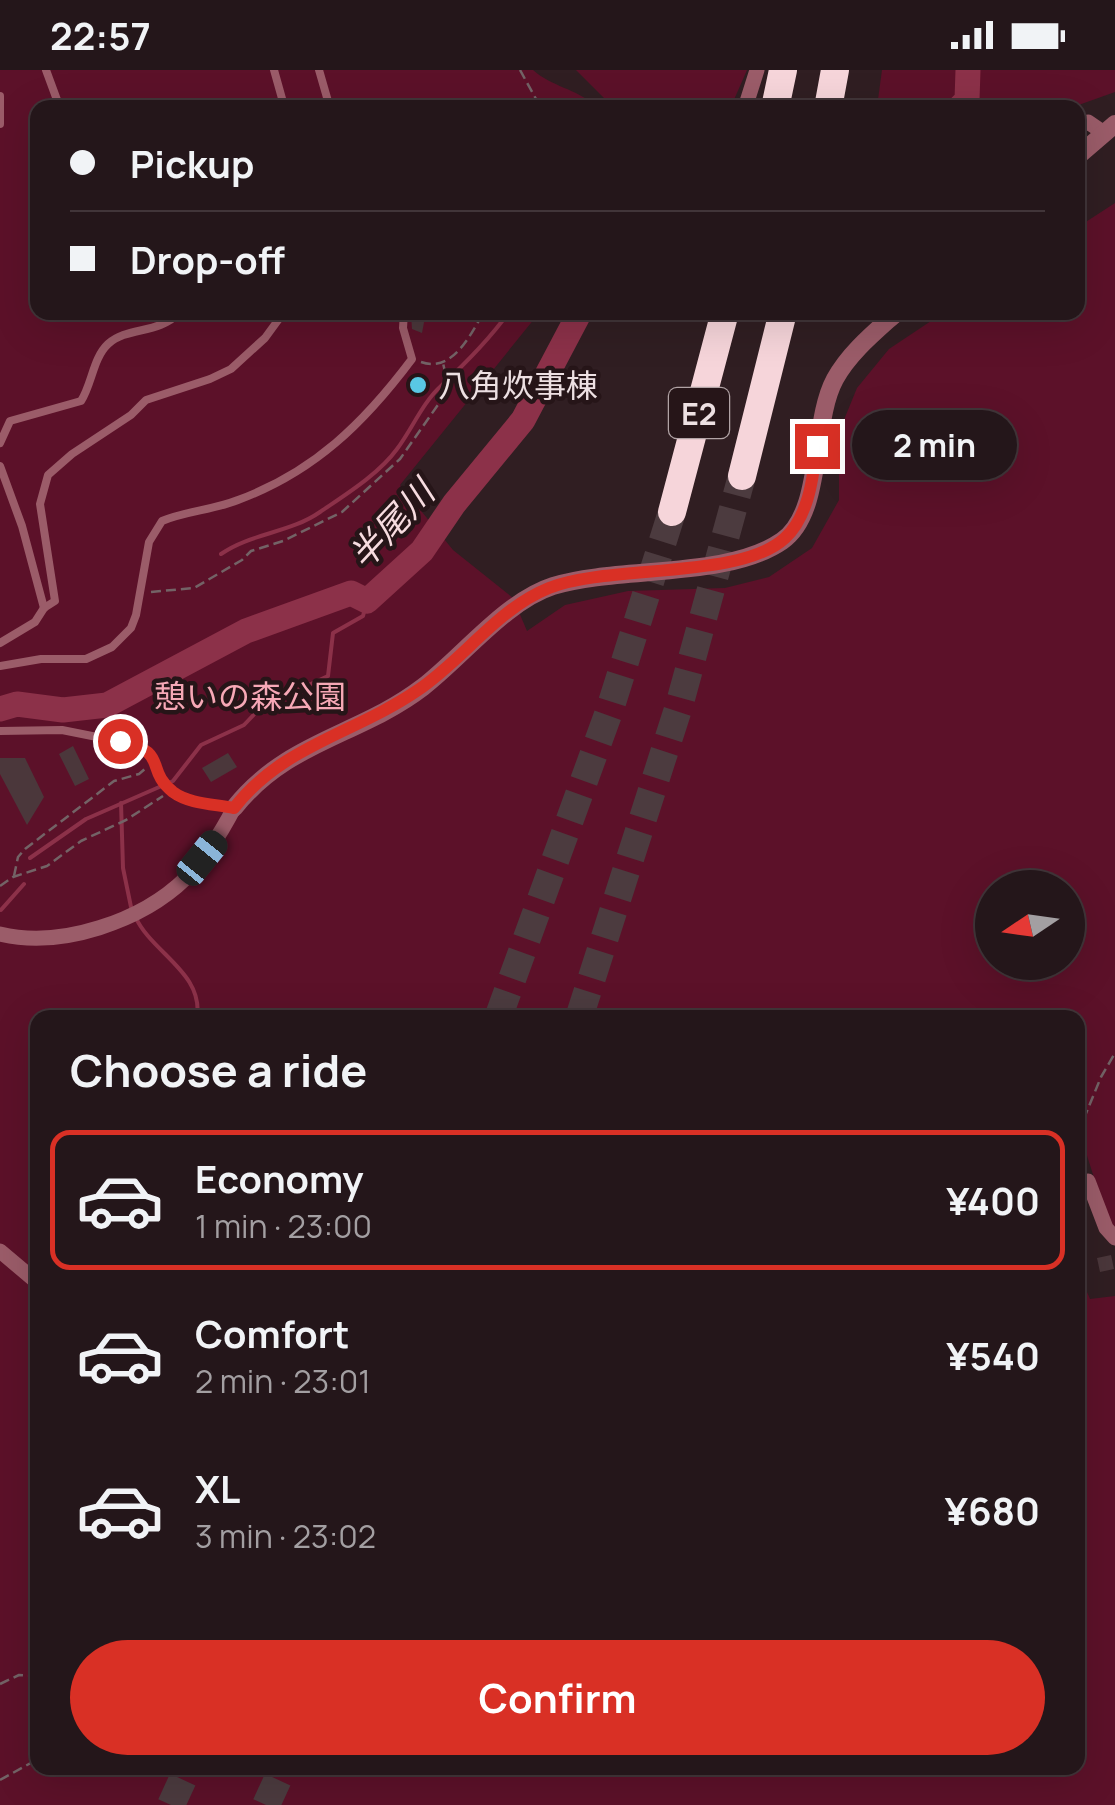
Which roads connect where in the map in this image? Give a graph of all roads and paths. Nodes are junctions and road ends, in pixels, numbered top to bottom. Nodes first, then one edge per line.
1 (46, 70) edge
2 (274, 70) edge
3 (320, 70) edge
4 (520, 70) edge
5 (758, 70) edge
6 (783, 70) edge
7 (836, 70) edge
8 (0, 96) edge
9 (57, 100) edge
10 (282, 100) edge
11 (328, 100) edge
12 (536, 100) edge
13 (748, 100) edge
14 (776, 100) edge
15 (830, 100) edge
16 (0, 124) edge
17 (1085, 124) edge
18 (1109, 128) edge
19 (1085, 150) edge
20 (171, 320) edge
21 (278, 320) edge
22 (404, 320) edge
23 (479, 320) edge
24 (724, 320) edge
25 (781, 320) edge
26 (888, 320) edge
27 (412, 359) junction
28 (443, 362) junction
29 (0, 443) edge
30 (0, 466) edge
31 (742, 476) tunnel mouth
32 (672, 512) tunnel mouth
33 (142, 592) junction
34 (44, 608) junction
35 (0, 643) edge
36 (0, 666) edge
37 (0, 731) edge
38 (156, 761) junction
39 (170, 790) junction
40 (234, 808) junction
41 (13, 877) junction
42 (0, 886) edge
43 (0, 934) edge
44 (1115, 1053) edge
45 (1085, 1115) edge
46 (1085, 1187) edge
47 (1115, 1238) edge
48 (0, 1251) edge
49 (30, 1276) edge
50 (30, 1676) edge
51 (0, 1684) edge
52 (30, 1763) edge
53 (0, 1780) edge

1 - 9 lane
2 - 10 lane
3 - 11 lane
4 - 12 path
5 - 13 street
6 - 14 highway
7 - 15 highway
8 - 16 lane
17 - 18 street
18 - 19 street
20 - 29 lane
21 - 34 lane
22 - 27 lane
23 - 28 path
24 - 32 highway, E2
25 - 31 highway, E2
26 - 40 street
27 - 28 path
27 - 33 lane
28 - 33 path
30 - 34 lane
33 - 36 lane
34 - 35 lane
37 - 38 lane
38 - 39 lane
38 - 41 path
39 - 40 lane
39 - 41 path
40 - 43 street
41 - 42 path
44 - 45 path
46 - 47 street
48 - 49 street
50 - 51 path
52 - 53 path

